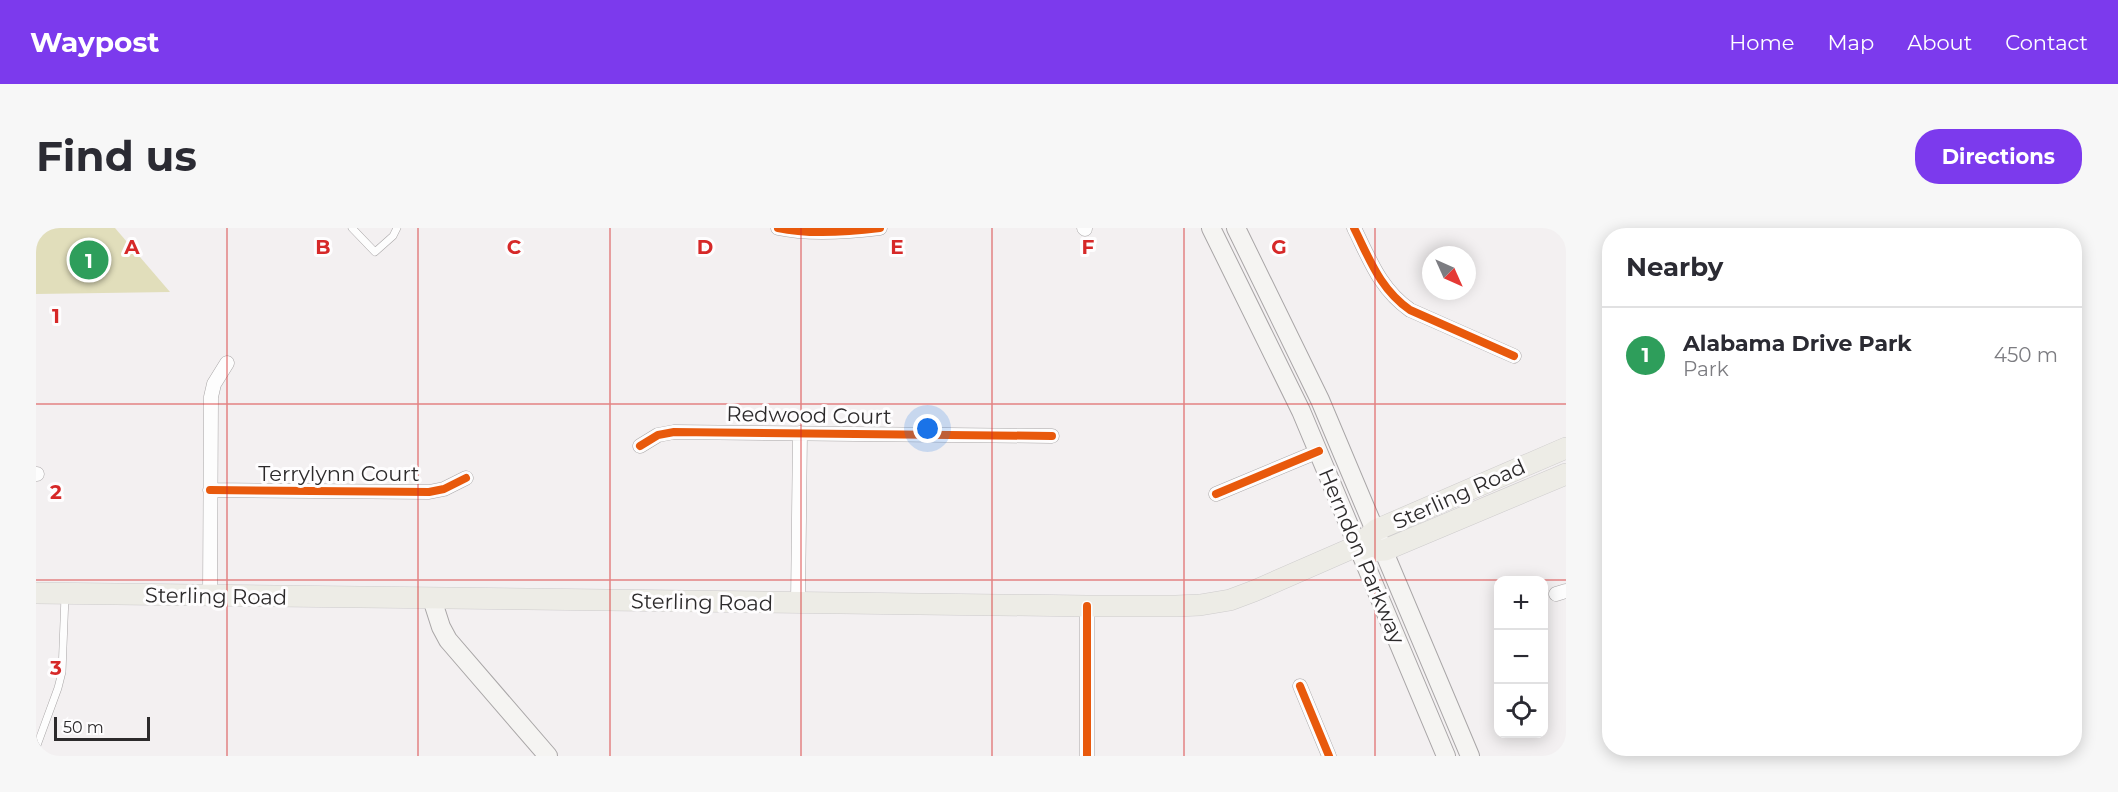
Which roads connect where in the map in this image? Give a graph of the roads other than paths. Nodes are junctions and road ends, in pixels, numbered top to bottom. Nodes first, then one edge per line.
1 (352, 228) edge
2 (397, 228) edge
3 (778, 228) edge
4 (880, 228) edge
5 (1211, 228) edge
6 (1236, 228) edge
7 (1354, 228) edge
8 (1514, 356) dead end
9 (226, 363) dead end
10 (800, 433) junction
11 (1052, 436) dead end
12 (640, 446) dead end
13 (1566, 448) edge
14 (1318, 451) junction
15 (1566, 474) edge
16 (466, 478) dead end
17 (210, 490) junction
18 (1216, 494) dead end
19 (1376, 530) junction
20 (1357, 546) junction
21 (1385, 550) junction
22 (36, 593) edge
23 (65, 594) junction
24 (210, 596) junction
25 (432, 599) junction
26 (798, 603) junction
27 (1087, 606) junction
28 (1300, 686) dead end
29 (36, 748) edge
30 (548, 756) edge
31 (1087, 756) edge
32 (1329, 756) edge
33 (1446, 756) edge
34 (1470, 756) edge

1 - 2 lane
3 - 4 street
5 - 14 main road, Herndon Parkway
6 - 19 main road, Herndon Parkway
7 - 8 street
9 - 17 street
10 - 11 street, Redwood Court
10 - 12 street, Redwood Court
10 - 26 street
13 - 19 main road, Sterling Road
14 - 18 street
14 - 20 main road, Herndon Parkway
15 - 21 main road, Sterling Road
16 - 17 street, Terrylynn Court
17 - 24 street
19 - 20 main road, Sterling Road
19 - 21 main road, Herndon Parkway
20 - 21 main road, Sterling Road
20 - 27 main road, Sterling Road
20 - 33 main road, Herndon Parkway
21 - 34 main road, Herndon Parkway
22 - 23 main road, Sterling Road
23 - 24 main road, Sterling Road
23 - 29 lane
24 - 25 main road, Sterling Road
25 - 26 main road, Sterling Road
25 - 30 main road
26 - 27 main road, Sterling Road
27 - 31 street
28 - 32 street

